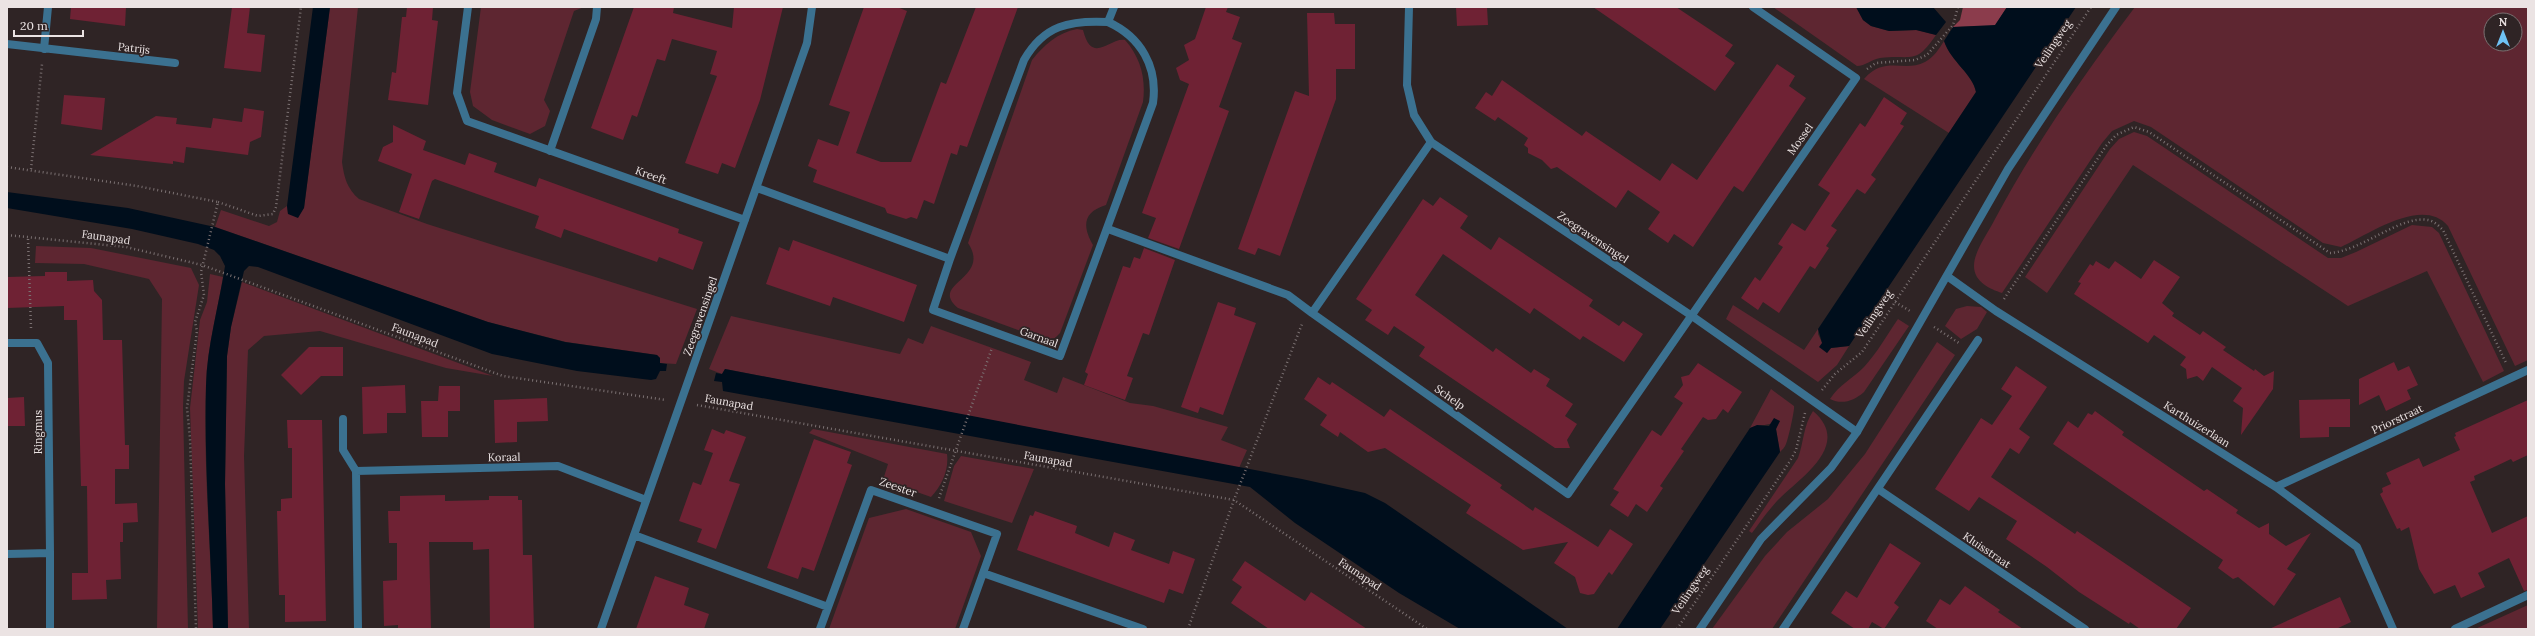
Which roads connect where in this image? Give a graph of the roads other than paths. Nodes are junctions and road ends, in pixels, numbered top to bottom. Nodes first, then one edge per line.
1 (48, 7) edge
2 (468, 7) edge
3 (597, 7) edge
4 (812, 7) edge
5 (1114, 7) edge
6 (1409, 7) edge
7 (1754, 7) edge
8 (2116, 7) edge
9 (1108, 22) junction
10 (7, 44) edge
11 (44, 49) junction
12 (175, 63) dead end
13 (1431, 142) junction
14 (550, 152) junction
15 (757, 188) junction
16 (745, 220) junction
17 (1108, 229) junction
18 (950, 259) junction
19 (1946, 276) junction
20 (1312, 313) junction
21 (1692, 316) junction
22 (1978, 340) dead end
23 (7, 343) edge
24 (2528, 370) edge
25 (343, 419) dead end
26 (1857, 432) junction
27 (356, 471) junction
28 (2276, 487) junction
29 (1878, 489) junction
30 (646, 500) junction
31 (634, 535) junction
32 (50, 553) junction
33 (7, 554) edge
34 (983, 573) junction
35 (2528, 594) edge
36 (828, 607) junction
37 (50, 629) edge
38 (358, 629) edge
39 (601, 629) edge
40 (820, 629) edge
41 (963, 629) edge
42 (1143, 629) edge
43 (1700, 629) edge
44 (1783, 629) edge
45 (2085, 629) edge
46 (2393, 629) edge
47 (2455, 629) edge

1 - 11 street
2 - 14 street, Kreeft
3 - 14 street
4 - 15 street, Zeegravensingel
5 - 9 street
6 - 13 street, Zeegravensingel
7 - 21 street, Mossel
8 - 19 street
9 - 17 street, Garnaal
9 - 18 street, Garnaal
10 - 11 street, Patrijs
11 - 12 street, Patrijs
13 - 20 street
13 - 21 street, Zeegravensingel
14 - 16 street, Kreeft
15 - 16 street, Zeegravensingel
15 - 18 street
16 - 30 street, Zeegravensingel
17 - 18 street, Garnaal
17 - 20 street
19 - 26 street
19 - 28 street, Karthuizerlaan
20 - 21 street, Schelp
21 - 26 street, Zeegravensingel
22 - 29 street
23 - 32 street, Ringmus
24 - 28 street, Priorstraat
25 - 27 street
26 - 43 street
27 - 30 street, Koraal
27 - 38 street
28 - 46 street, Karthuizerlaan
29 - 44 street
29 - 45 street, Kluisstraat
30 - 31 street, Zeegravensingel
31 - 36 street
31 - 39 street, Zeegravensingel
32 - 33 street
32 - 37 street
34 - 36 street, Zeester
34 - 41 street, Zeester
34 - 42 street
35 - 47 street
36 - 40 street, Zeester

